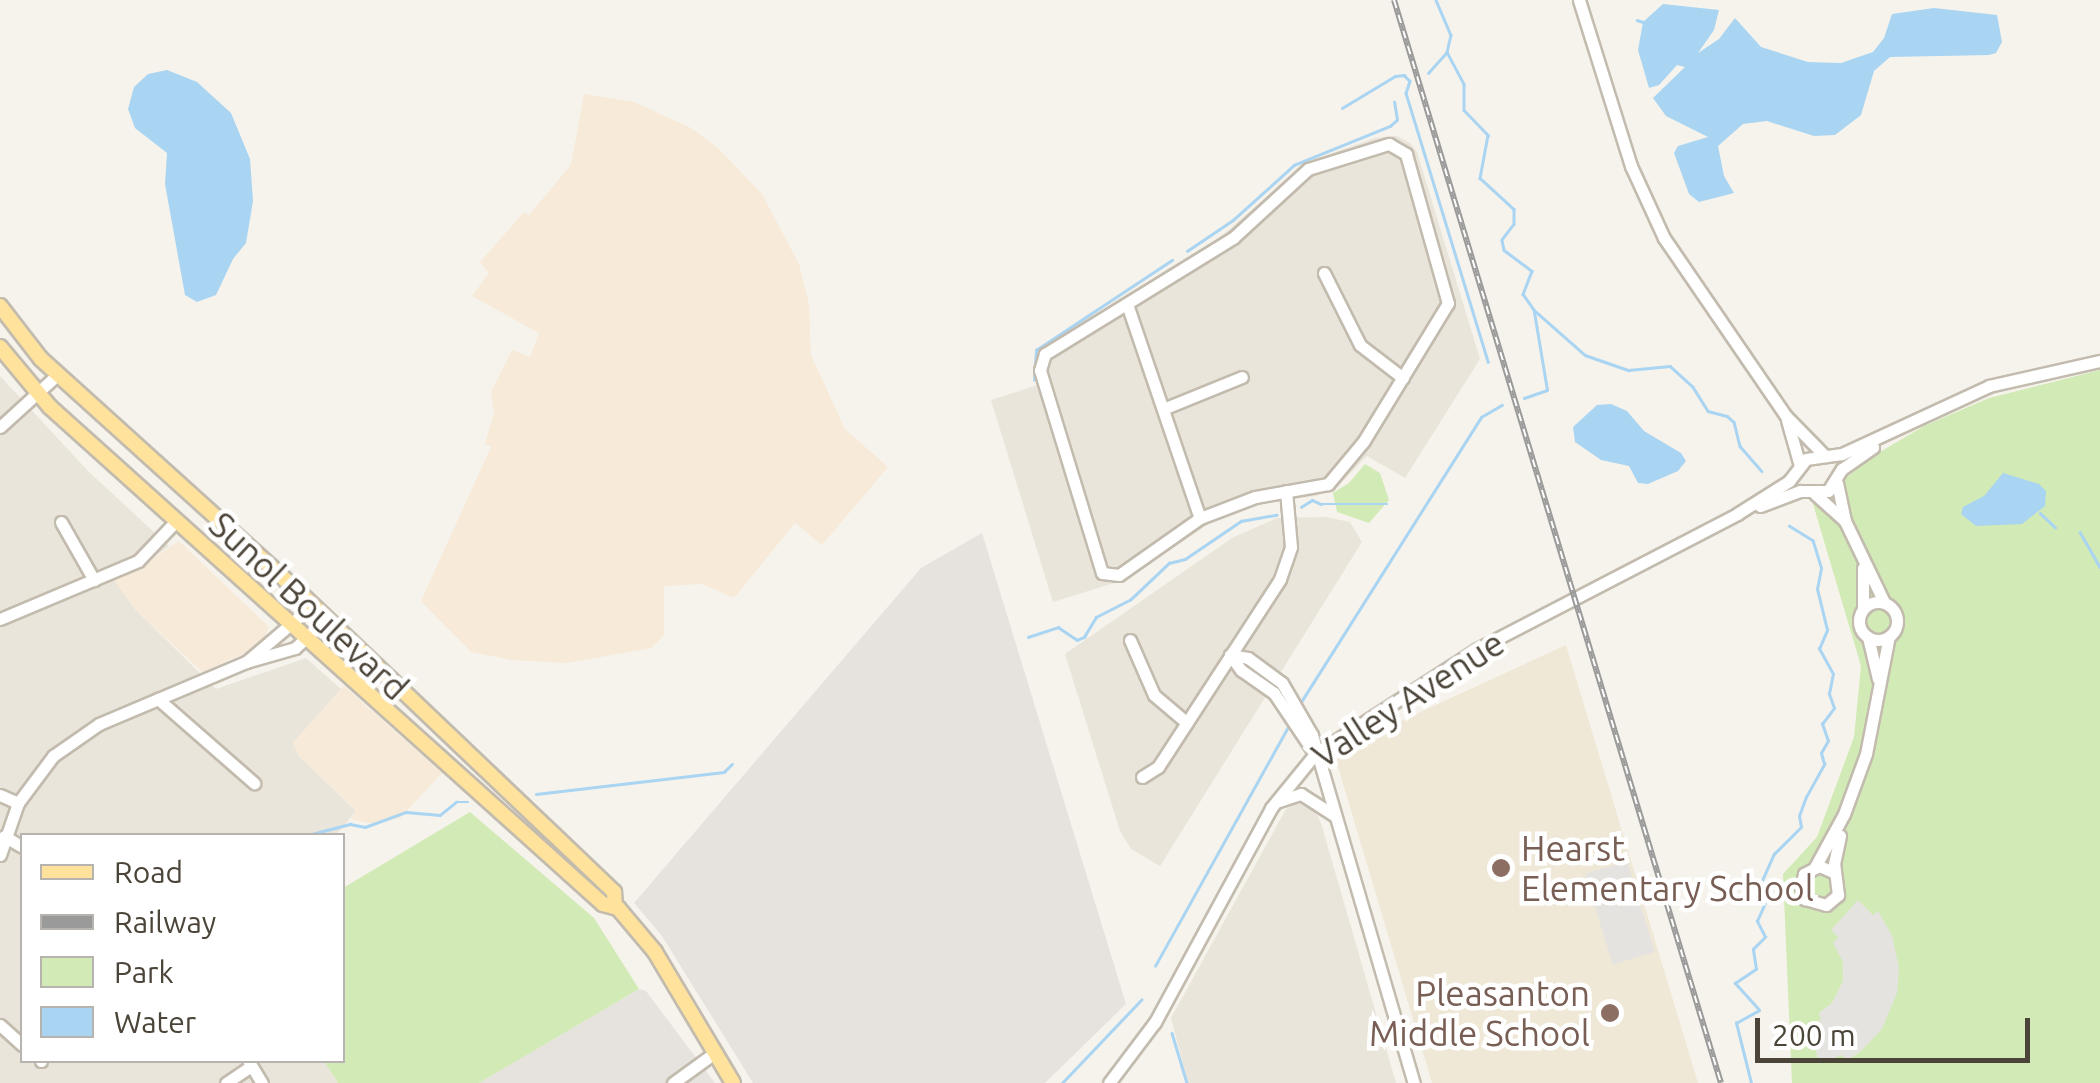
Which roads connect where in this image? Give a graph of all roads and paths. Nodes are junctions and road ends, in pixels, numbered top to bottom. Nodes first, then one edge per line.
1 (1579, 0) edge
2 (1324, 274) dead end
3 (0, 306) edge
4 (1128, 307) junction
5 (0, 347) edge
6 (2100, 360) edge
7 (57, 374) junction
8 (1242, 377) dead end
9 (1403, 378) junction
10 (38, 393) junction
11 (1163, 410) junction
12 (1786, 416) junction
13 (0, 427) edge
14 (1895, 432) junction
15 (1825, 456) junction
16 (1799, 469) junction
17 (1837, 479) junction
18 (1286, 491) junction
19 (1812, 493) junction
20 (1737, 514) junction
21 (1200, 518) junction
22 (176, 520) junction
23 (1845, 521) junction
24 (62, 522) dead end
25 (1862, 559) junction
26 (94, 580) junction
27 (1884, 602) junction
28 (313, 605) junction
29 (1863, 608) junction
30 (326, 618) junction
31 (0, 619) edge
32 (292, 622) junction
33 (1889, 636) junction
34 (307, 637) junction
35 (1868, 637) junction
36 (1130, 640) dead end
37 (1230, 656) junction
38 (246, 662) junction
39 (1880, 693) junction
40 (158, 698) junction
41 (1187, 722) junction
42 (1314, 754) junction
43 (1142, 777) dead end
44 (254, 783) dead end
45 (0, 795) edge
46 (1275, 802) junction
47 (18, 804) junction
48 (1844, 814) junction
49 (1335, 816) junction
50 (507, 818) junction
51 (4, 836) junction
52 (20, 846) edge
53 (0, 855) edge
54 (576, 858) junction
55 (1815, 867) junction
56 (1835, 873) junction
57 (616, 906) junction
58 (0, 1026) edge
59 (20, 1043) edge
60 (714, 1054) junction
61 (250, 1063) edge
62 (226, 1083) edge
63 (262, 1083) edge
64 (673, 1083) edge
65 (733, 1083) edge
66 (1108, 1083) edge
67 (1414, 1083) edge

1 - 12 street
2 - 9 street
3 - 7 main road, Sunol Boulevard
4 - 9 street
4 - 11 street
4 - 21 street
5 - 10 main road, Sunol Boulevard
6 - 14 street
7 - 10 street
7 - 28 main road, Sunol Boulevard
8 - 11 street
9 - 18 street
10 - 13 street
10 - 22 main road, Sunol Boulevard
11 - 21 street
12 - 15 street
12 - 16 street
14 - 15 street
14 - 17 street
15 - 16 street
15 - 17 street
16 - 19 street
16 - 20 street, Valley Avenue
17 - 19 street
17 - 23 street
18 - 21 street
18 - 37 street
19 - 20 street, Valley Avenue
19 - 23 street
20 - 42 street, Valley Avenue
22 - 26 street
22 - 32 main road, Sunol Boulevard
23 - 25 street
24 - 26 street
25 - 27 street
25 - 29 street
26 - 31 street
27 - 29 street
27 - 33 street
28 - 30 main road, Sunol Boulevard
28 - 32 street
29 - 35 street
30 - 34 street
30 - 54 main road, Sunol Boulevard
32 - 34 main road, Sunol Boulevard
32 - 38 street
33 - 35 street
33 - 39 street
34 - 38 street
34 - 50 main road, Sunol Boulevard
35 - 39 street
36 - 41 street
37 - 41 street
37 - 42 street
38 - 40 street
39 - 48 street
40 - 44 street
40 - 47 street
41 - 43 street
42 - 46 street, Valley Avenue
42 - 49 street
45 - 47 street
46 - 49 street
46 - 66 street, Valley Avenue
47 - 51 street
48 - 55 street
48 - 56 street
49 - 67 street
50 - 54 main road
50 - 57 main road, Sunol Boulevard
51 - 52 street
51 - 53 street
54 - 57 main road, Sunol Boulevard
55 - 56 street
55 - 56 street
57 - 60 main road, Sunol Boulevard
58 - 59 street
60 - 64 street
60 - 65 main road, Sunol Boulevard
61 - 62 street
61 - 63 street

